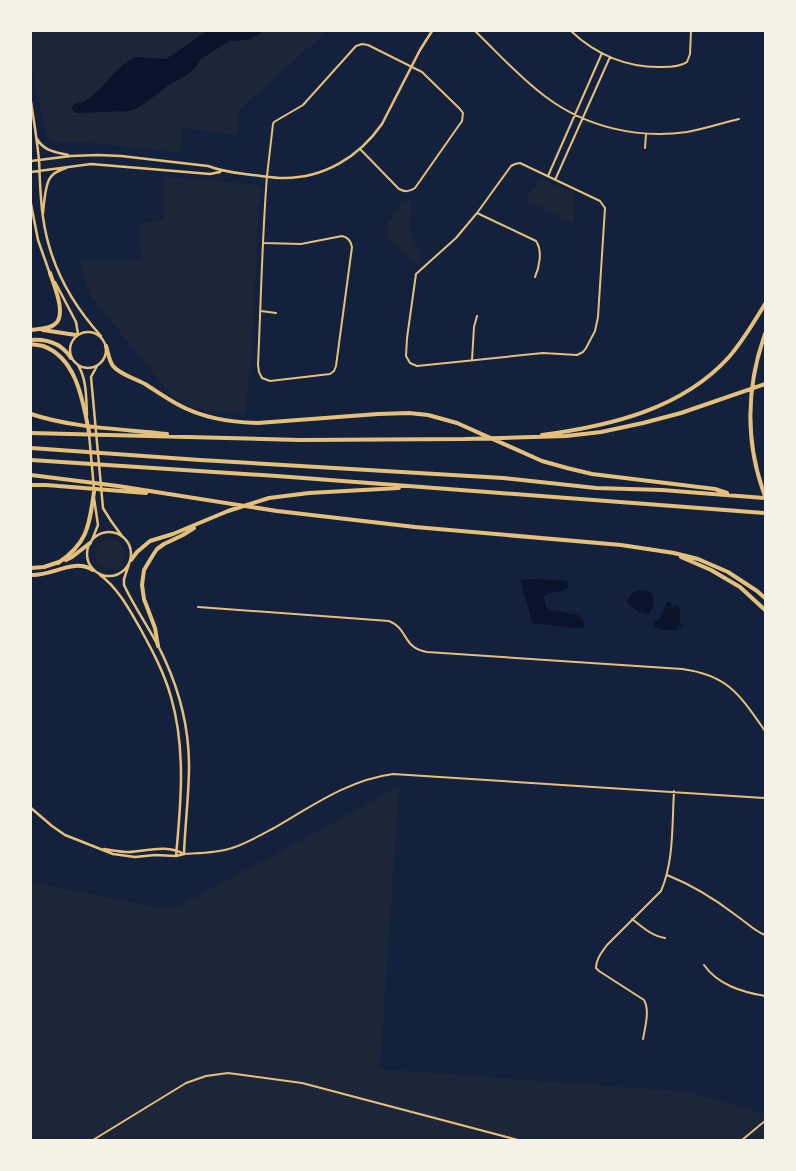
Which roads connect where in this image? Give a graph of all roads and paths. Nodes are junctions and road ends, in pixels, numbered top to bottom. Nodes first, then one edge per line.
1 (432, 31) edge
2 (475, 31) edge
3 (572, 31) edge
4 (691, 31) edge
5 (602, 54) junction
6 (610, 57) junction
7 (412, 66) junction
8 (31, 102) edge
9 (575, 115) junction
10 (582, 118) junction
11 (740, 119) dead end
12 (646, 134) junction
13 (37, 138) junction
14 (645, 148) dead end
15 (360, 149) junction
16 (71, 156) junction
17 (39, 160) junction
18 (31, 161) edge
19 (68, 166) junction
20 (39, 170) junction
21 (31, 172) edge
22 (220, 172) junction
23 (267, 176) junction
24 (548, 176) junction
25 (555, 180) junction
26 (31, 204) edge
27 (477, 213) junction
28 (43, 217) junction
29 (264, 243) junction
30 (50, 273) junction
31 (535, 277) dead end
32 (765, 304) edge
33 (260, 311) junction
34 (276, 313) dead end
35 (478, 316) dead end
36 (38, 329) junction
37 (31, 330) edge
38 (77, 334) junction
39 (765, 334) edge
40 (101, 336) junction
41 (31, 340) edge
42 (31, 344) edge
43 (106, 346) junction
44 (71, 358) junction
45 (472, 360) junction
46 (78, 365) junction
47 (97, 366) junction
48 (765, 384) edge
49 (31, 414) edge
50 (89, 432) junction
51 (31, 433) edge
52 (192, 437) junction
53 (520, 438) junction
54 (31, 448) edge
55 (31, 460) edge
56 (31, 475) edge
57 (31, 485) edge
58 (414, 487) junction
59 (94, 492) junction
60 (167, 495) junction
61 (733, 495) junction
62 (765, 497) edge
63 (765, 513) edge
64 (201, 523) junction
65 (122, 536) junction
66 (91, 542) junction
67 (674, 553) junction
68 (130, 562) junction
69 (58, 563) junction
70 (31, 568) edge
71 (93, 570) junction
72 (31, 575) edge
73 (100, 575) junction
74 (765, 598) edge
75 (198, 607) dead end
76 (765, 610) edge
77 (158, 646) junction
78 (765, 731) edge
79 (674, 791) junction
80 (764, 798) edge
81 (31, 808) edge
82 (100, 848) junction
83 (176, 850) junction
84 (184, 854) junction
85 (176, 856) junction
86 (667, 875) junction
87 (632, 919) junction
88 (765, 935) edge
89 (665, 938) dead end
90 (704, 965) dead end
91 (765, 996) edge
92 (643, 1039) dead end
93 (765, 1121) edge
94 (93, 1140) edge
95 (518, 1140) edge
96 (742, 1140) edge

1 - 7 street
2 - 9 street
3 - 5 street
4 - 6 street
5 - 6 street
5 - 9 street
6 - 10 street
7 - 15 street
7 - 15 street
7 - 23 street
8 - 13 street
9 - 10 street
9 - 24 street
10 - 12 street
10 - 25 street
11 - 12 street
12 - 14 street
13 - 16 street
13 - 17 street
15 - 23 street
16 - 17 street
16 - 22 street
17 - 18 street
17 - 20 street
19 - 20 street
19 - 22 street
19 - 28 street
20 - 21 street
20 - 28 street
22 - 23 street
23 - 29 street
24 - 25 street
24 - 27 street
25 - 45 street
26 - 30 street
27 - 31 street
27 - 45 street
28 - 40 street
29 - 33 street
29 - 33 street
30 - 36 highway
30 - 38 street
32 - 53 highway
33 - 34 street
35 - 45 street
36 - 37 highway
36 - 38 highway
38 - 40 street
38 - 44 street
39 - 62 highway
40 - 43 street
41 - 44 highway
42 - 50 highway
43 - 47 street
43 - 61 highway
44 - 46 street
46 - 47 street
46 - 50 street
47 - 65 street
48 - 53 highway
49 - 52 highway
50 - 59 street
51 - 52 highway
52 - 53 highway
54 - 61 highway
55 - 58 highway
56 - 60 highway
57 - 60 highway
58 - 63 highway
58 - 64 highway
59 - 66 street
59 - 69 highway
60 - 67 highway
61 - 62 highway
64 - 68 highway
64 - 77 highway
65 - 66 street
65 - 68 street
66 - 69 highway
66 - 71 street
67 - 74 highway
67 - 76 highway
68 - 73 street
68 - 77 street
69 - 70 highway
71 - 72 highway
71 - 73 street
73 - 83 street
75 - 78 street
77 - 84 street
79 - 80 street
79 - 84 street
79 - 86 street
81 - 82 street
82 - 83 street
82 - 85 street
83 - 84 street
83 - 85 street
84 - 85 street
86 - 87 street
86 - 88 street
87 - 89 street
87 - 92 street
90 - 91 street
93 - 96 street
94 - 95 street

